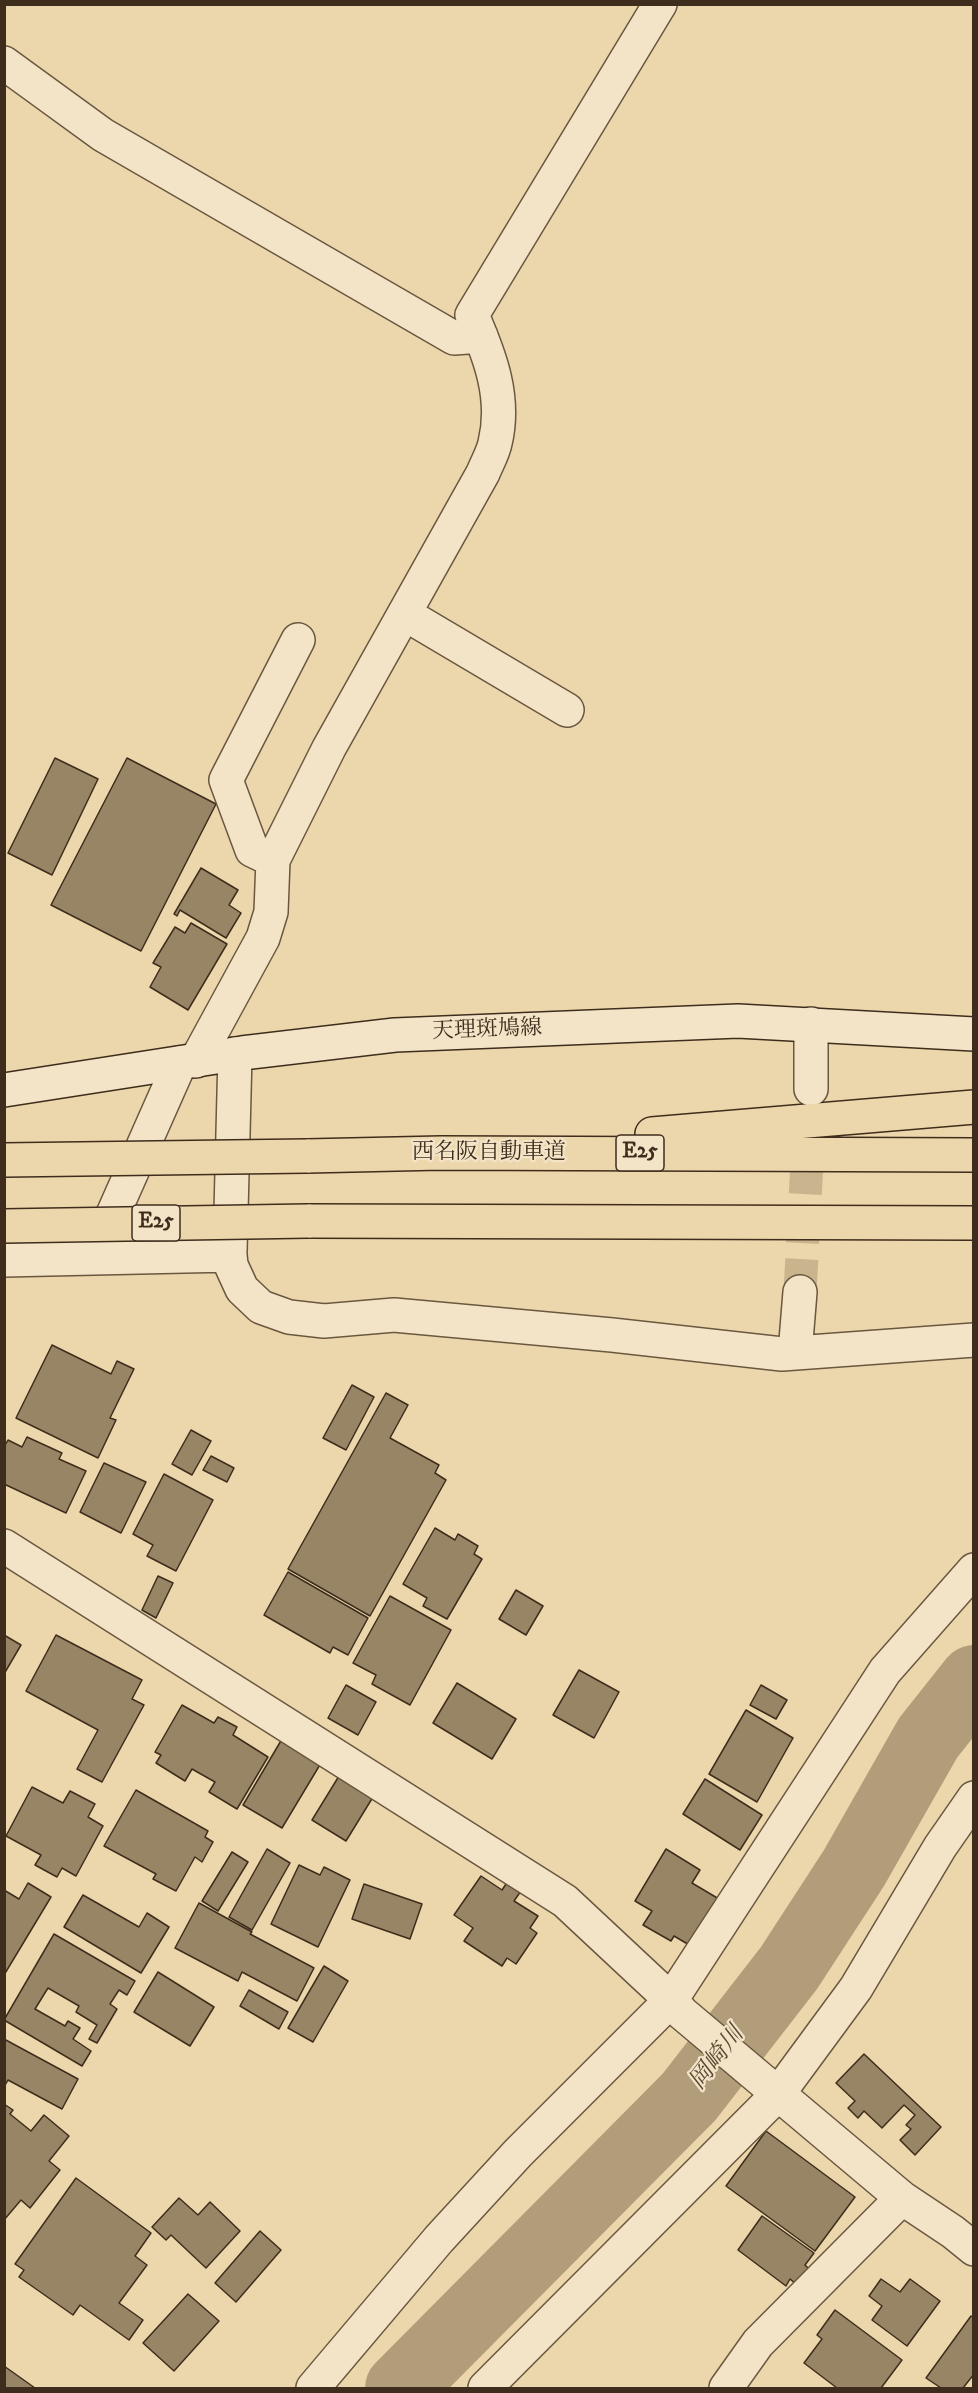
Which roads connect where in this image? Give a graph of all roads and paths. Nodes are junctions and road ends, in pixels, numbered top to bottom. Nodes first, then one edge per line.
1 (660, 4) edge
2 (4, 63) edge
3 (481, 336) junction
4 (405, 615) junction
5 (298, 640) dead end
6 (567, 710) dead end
7 (273, 860) junction
8 (811, 1024) junction
9 (974, 1034) edge
10 (235, 1054) junction
11 (188, 1062) junction
12 (811, 1089) tunnel mouth
13 (4, 1090) edge
14 (974, 1107) edge
15 (441, 1152) junction
16 (974, 1155) edge
17 (4, 1160) edge
18 (974, 1223) edge
19 (4, 1226) edge
20 (230, 1256) junction
21 (94, 1258) junction
22 (4, 1260) edge
23 (800, 1292) tunnel mouth
24 (974, 1340) edge
25 (795, 1353) junction
26 (4, 1546) edge
27 (974, 1570) edge
28 (974, 1797) edge
29 (676, 2006) junction
30 (778, 2094) junction
31 (902, 2198) junction
32 (967, 2235) edge
33 (313, 2388) edge
34 (485, 2388) edge
35 (726, 2388) edge

1 - 3 street
2 - 3 street
3 - 4 street
4 - 6 street
4 - 7 street
5 - 7 street
7 - 11 street
8 - 9 street, 天理斑鳩線
8 - 10 street, 天理斑鳩線
8 - 12 street
10 - 11 street, 天理斑鳩線
10 - 20 street
11 - 13 street, 天理斑鳩線
11 - 21 street
14 - 15 highway
15 - 16 highway, 西名阪自動車道 / E25
15 - 17 highway, 西名阪自動車道 / E25, bridge
18 - 19 highway, E25, bridge
20 - 21 street
20 - 25 street
21 - 22 street
23 - 25 street
24 - 25 street
26 - 29 street
27 - 29 street
28 - 30 street
29 - 30 street
29 - 33 street
30 - 31 street
30 - 34 street
31 - 32 street
31 - 35 street

